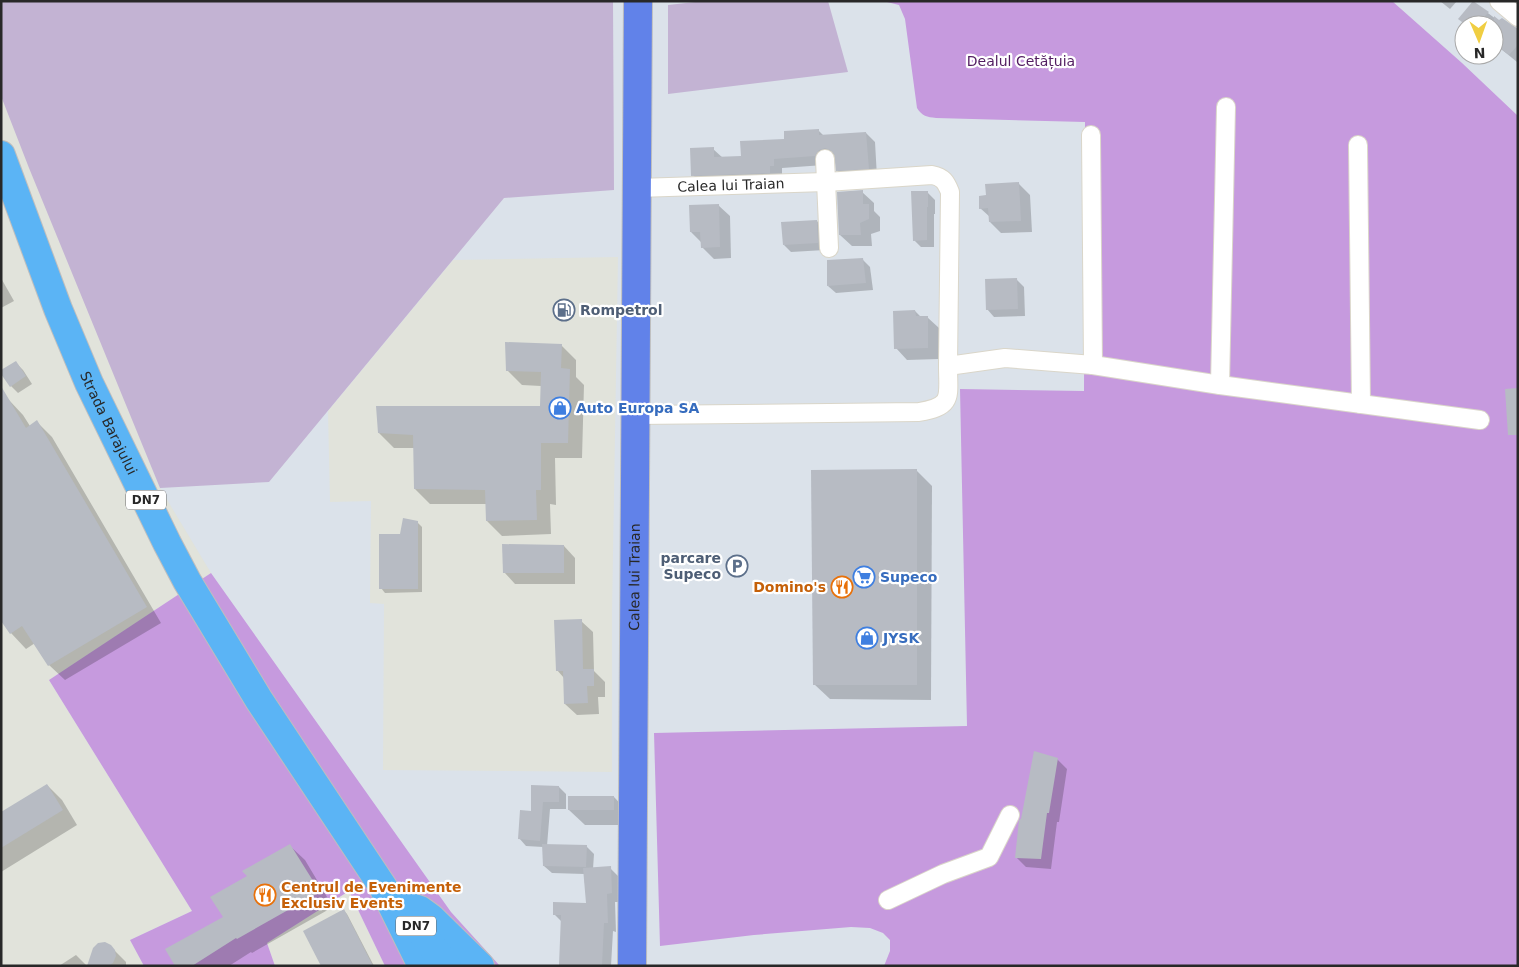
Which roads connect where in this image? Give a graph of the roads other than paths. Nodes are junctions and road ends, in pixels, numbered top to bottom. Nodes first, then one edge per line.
1 (638, 1) edge
2 (1499, 1) edge
3 (1518, 17) edge
4 (1226, 107) dead end
5 (1091, 135) dead end
6 (1358, 145) dead end
7 (1, 155) edge
8 (825, 159) dead end
9 (826, 182) junction
10 (637, 188) junction
11 (829, 248) dead end
12 (1093, 364) junction
13 (948, 366) junction
14 (1220, 385) junction
15 (1361, 404) junction
16 (636, 415) junction
17 (1480, 420) dead end
18 (1010, 815) dead end
19 (391, 895) junction
20 (888, 900) dead end
21 (422, 966) edge
22 (447, 966) edge
23 (480, 966) edge
24 (632, 966) edge

1 - 10 main road, Calea lui Traian
2 - 3 street
4 - 14 street
5 - 12 street
6 - 15 street
7 - 19 highway, Strada Barajului / DN7
8 - 9 street
9 - 10 street, Calea lui Traian
9 - 11 street
9 - 13 street, Calea lui Traian
10 - 16 main road, Calea lui Traian
12 - 13 street
12 - 14 street
13 - 16 street, Calea lui Traian
14 - 15 street
15 - 17 street
16 - 24 main road, Calea lui Traian
18 - 20 street
19 - 21 highway, DN7
19 - 22 highway, DN7
19 - 23 highway

